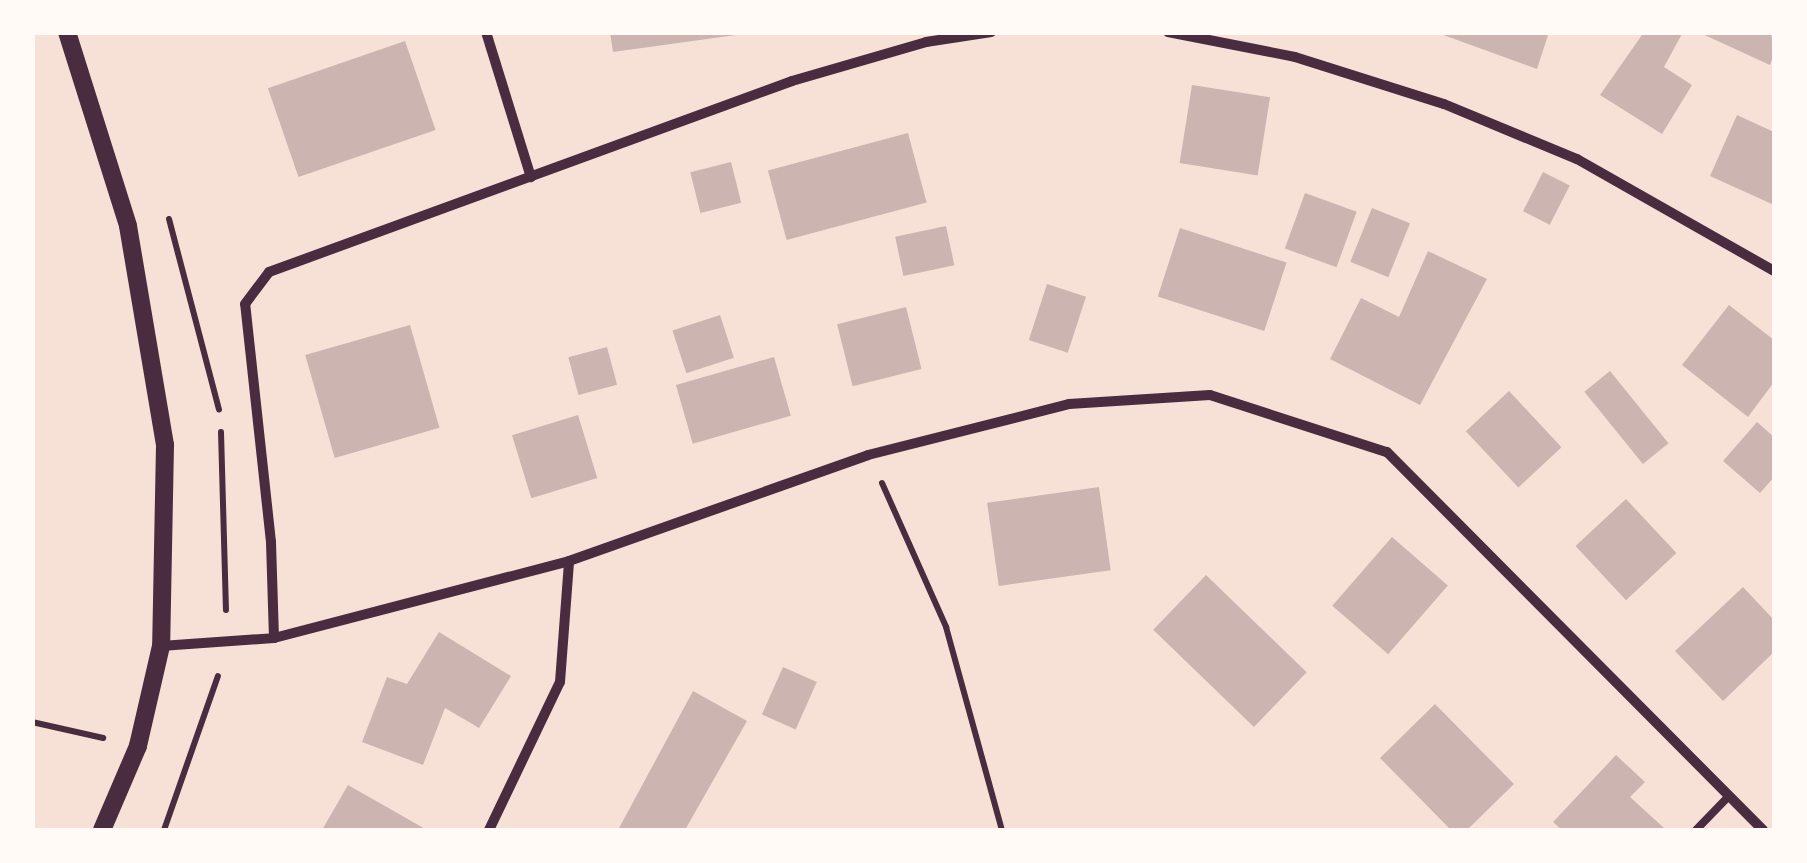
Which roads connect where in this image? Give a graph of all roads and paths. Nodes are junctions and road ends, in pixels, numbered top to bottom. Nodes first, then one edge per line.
1 (67, 32) edge
2 (486, 32) edge
3 (992, 32) edge
4 (1168, 32) edge
5 (532, 177) junction
6 (1774, 271) edge
7 (868, 456) junction
8 (569, 562) junction
9 (274, 638) junction
10 (161, 646) junction
11 (32, 722) edge
12 (138, 746) junction
13 (1729, 796) junction
14 (102, 830) edge
15 (489, 830) edge
16 (1002, 830) edge
17 (1696, 830) edge
18 (1763, 830) edge

1 - 10 street
2 - 5 street
3 - 5 street
4 - 6 street
5 - 9 street
7 - 8 street
7 - 13 street
7 - 16 path
8 - 9 street
8 - 15 street
9 - 10 street
10 - 12 street
11 - 12 path
12 - 14 street
13 - 17 lane
13 - 18 street

